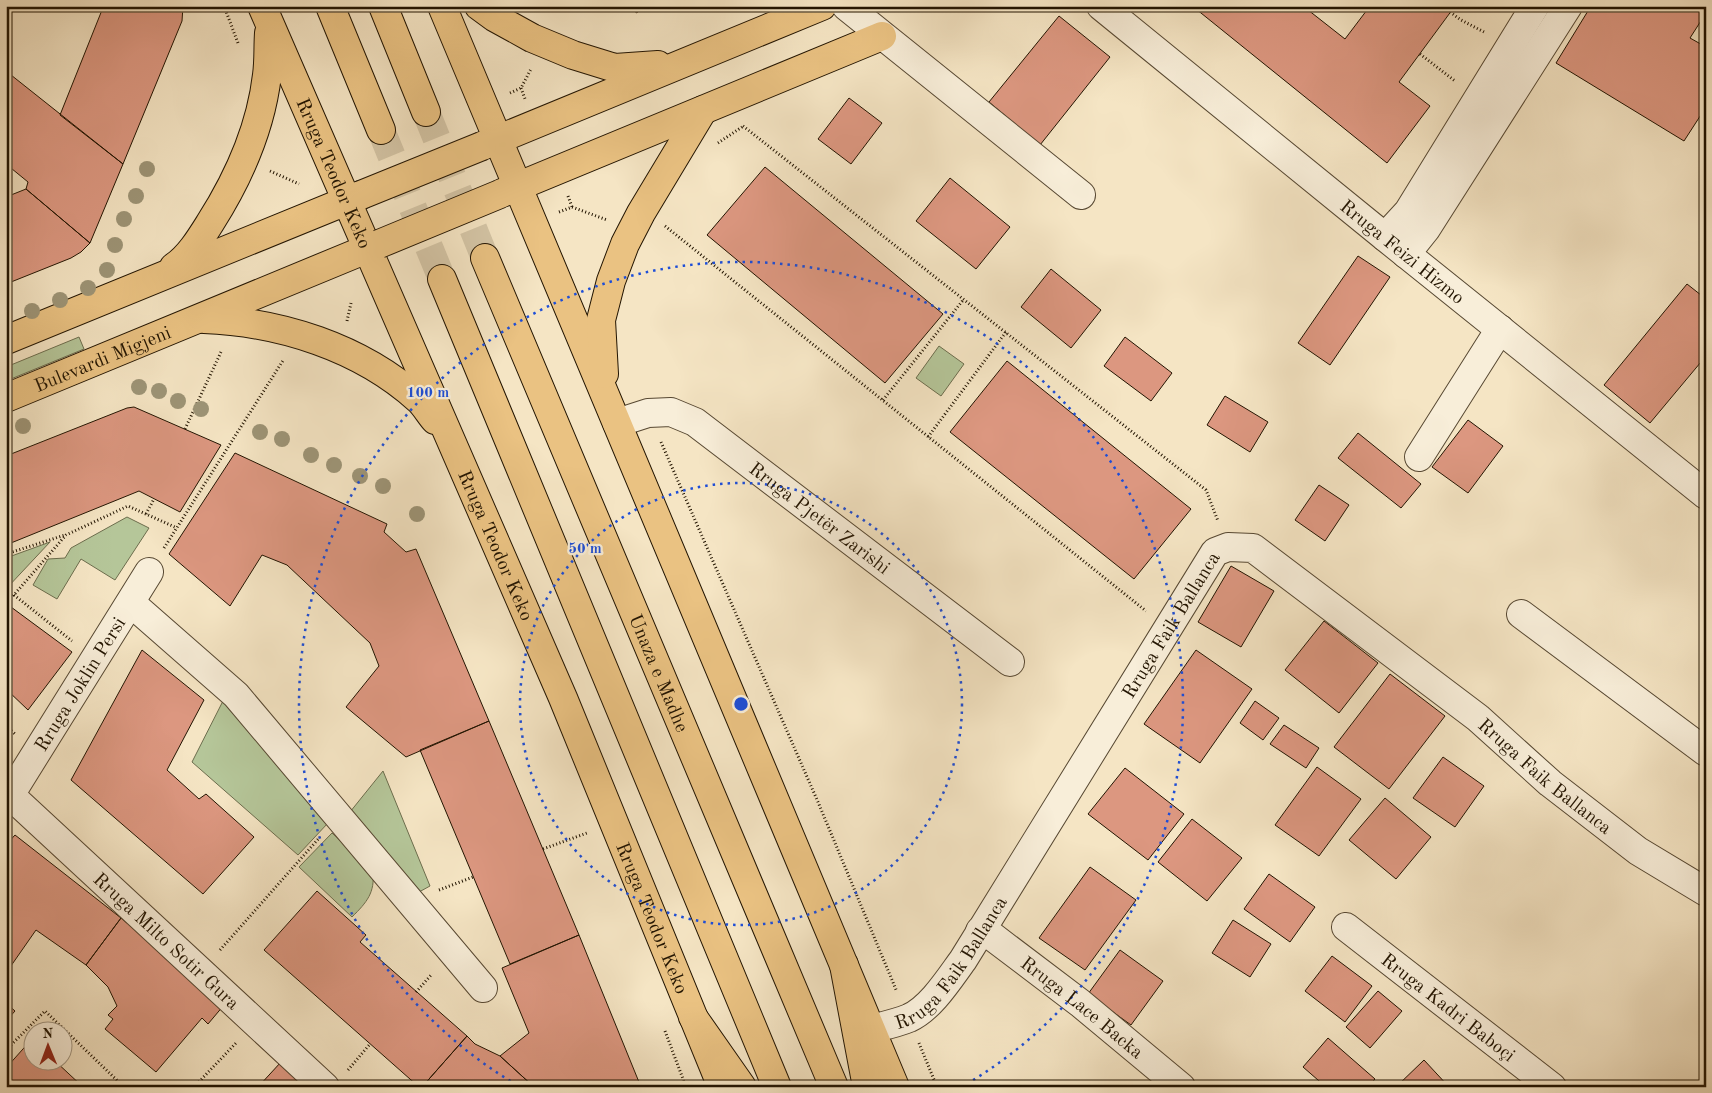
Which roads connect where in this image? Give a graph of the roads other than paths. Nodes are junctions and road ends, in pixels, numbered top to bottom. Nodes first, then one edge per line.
1 (330, 6) edge
2 (382, 6) edge
3 (442, 6) edge
4 (479, 6) edge
5 (822, 6) edge
6 (846, 6) edge
7 (1101, 6) edge
8 (1535, 6) edge
9 (1568, 6) edge
10 (265, 16) edge
11 (882, 36) junction
12 (680, 64) junction
13 (703, 110) junction
14 (426, 112) tunnel mouth
15 (381, 130) tunnel mouth
16 (490, 142) junction
17 (509, 190) junction
18 (1081, 195) dead end
19 (354, 198) junction
20 (373, 246) junction
21 (1395, 246) junction
22 (485, 258) tunnel mouth
23 (156, 279) junction
24 (442, 279) tunnel mouth
25 (198, 319) junction
26 (1500, 329) junction
27 (6, 340) edge
28 (604, 392) junction
29 (6, 398) edge
30 (618, 423) junction
31 (453, 443) junction
32 (1419, 457) dead end
33 (1706, 495) edge
34 (149, 572) road end
35 (131, 603) junction
36 (1521, 614) dead end
37 (1010, 662) dead end
38 (1706, 752) edge
39 (8, 795) edge
40 (1706, 892) edge
41 (1346, 927) dead end
42 (980, 931) junction
43 (844, 966) junction
44 (483, 988) dead end
45 (693, 1017) junction
46 (871, 1029) junction
47 (335, 1080) edge
48 (722, 1087) edge
49 (742, 1087) edge
50 (777, 1087) edge
51 (834, 1087) edge
52 (867, 1087) edge
53 (895, 1087) edge
54 (1181, 1087) edge
55 (1552, 1087) edge

1 - 15 main road
2 - 14 main road
3 - 16 main road
4 - 12 main road
5 - 12 main road
6 - 11 street
7 - 21 street, Rruga Feizi Hizmo
8 - 21 street
9 - 21 street
10 - 19 main road, Rruga Teodor Keko
10 - 23 main road
11 - 13 main road, Bulevardi Migjeni
11 - 18 street
12 - 16 main road
13 - 17 main road, Bulevardi Migjeni
13 - 28 main road
16 - 17 main road
16 - 19 main road, bridge
17 - 20 main road, Bulevardi Migjeni, bridge
17 - 28 main road
19 - 20 main road, Rruga Teodor Keko
19 - 23 main road
20 - 25 main road, Bulevardi Migjeni
20 - 31 main road, Rruga Teodor Keko
21 - 26 street, Rruga Feizi Hizmo
22 - 51 main road, Unaza e Madhe
23 - 27 main road
24 - 50 main road
25 - 29 main road, Bulevardi Migjeni
25 - 31 main road
26 - 32 street
26 - 33 street, Rruga Feizi Hizmo
28 - 30 main road
30 - 37 street, Rruga Pjetër Zarishi
30 - 43 main road
31 - 45 main road, Rruga Teodor Keko
34 - 35 street, Rruga Joklin Persi
35 - 39 street, Rruga Joklin Persi
35 - 44 street
36 - 38 street
39 - 47 street, Rruga Milto Sotir Gura
40 - 42 street, Rruga Faik Ballanca
41 - 55 street, Rruga Kadri Baboçi
42 - 46 street, Rruga Faik Ballanca
42 - 54 street, Rruga Lace Backa
43 - 46 main road
43 - 52 main road
45 - 48 main road, Rruga Teodor Keko
45 - 49 main road
46 - 53 main road

